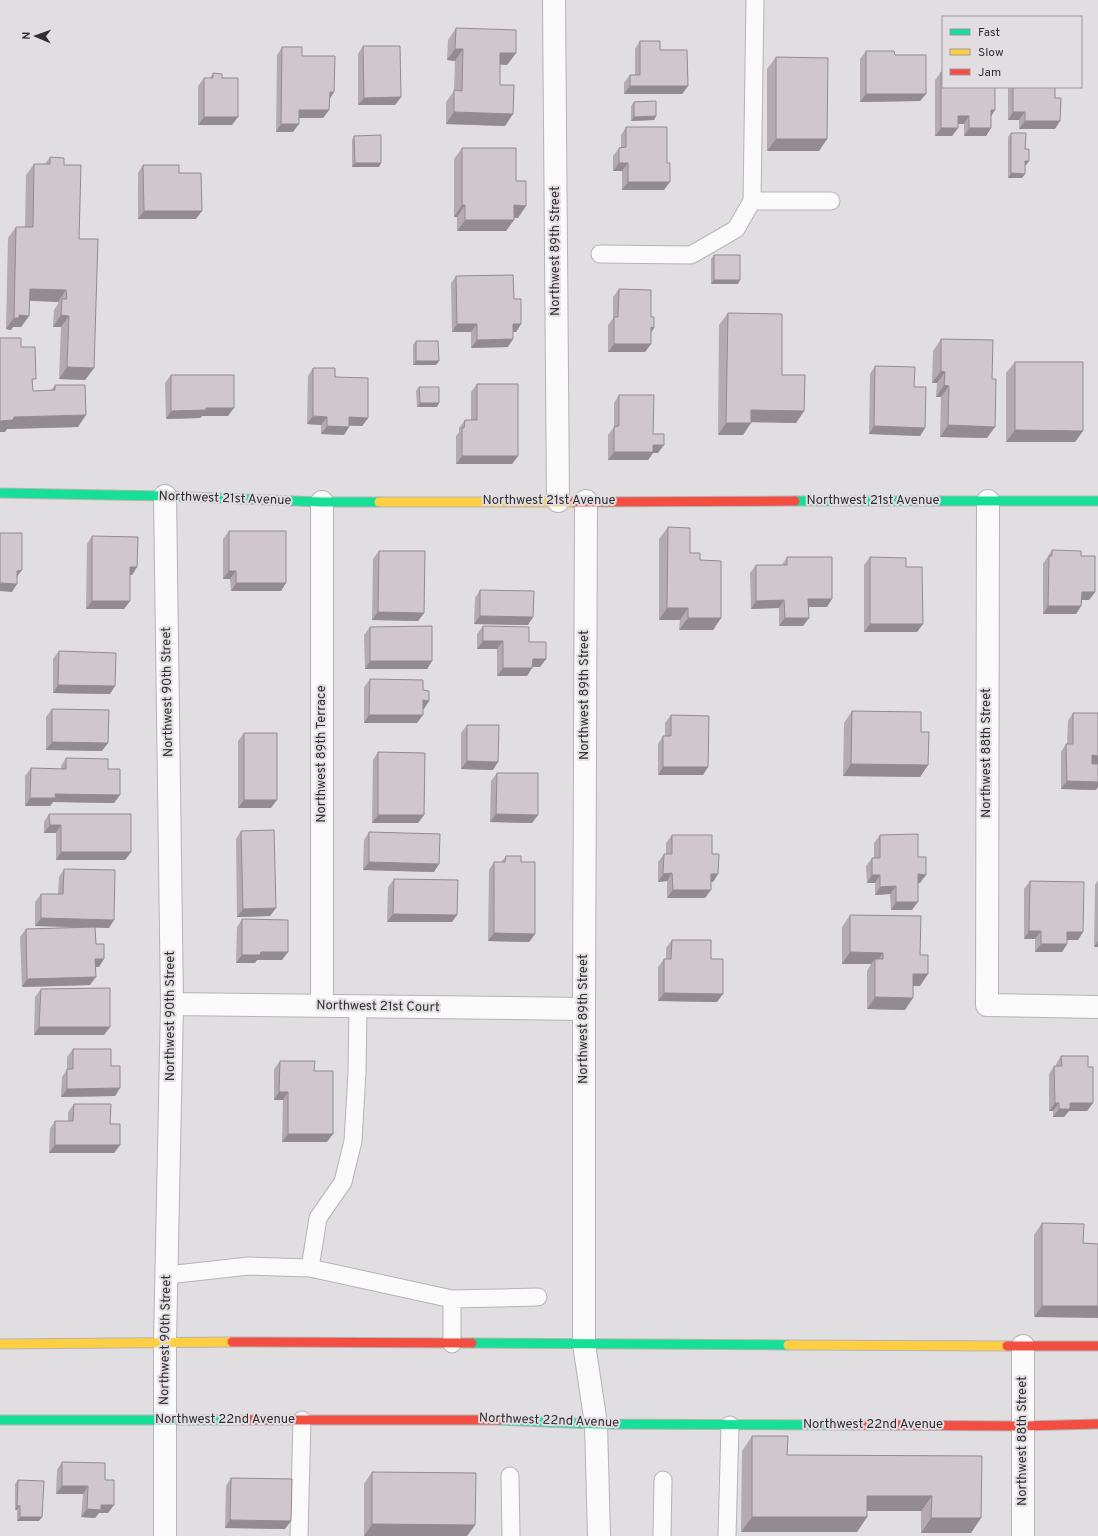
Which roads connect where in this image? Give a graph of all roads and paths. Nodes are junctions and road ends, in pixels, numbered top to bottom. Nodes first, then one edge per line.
1 (554, 0) edge
2 (755, 0) edge
3 (752, 201) junction
4 (831, 201) dead end
5 (600, 254) dead end
6 (0, 493) edge
7 (165, 496) junction
8 (558, 501) junction
9 (586, 501) junction
10 (988, 501) junction
11 (1098, 501) edge
12 (322, 502) junction
13 (172, 1004) junction
14 (322, 1006) junction
15 (358, 1007) junction
16 (1098, 1007) edge
17 (584, 1009) junction
18 (310, 1268) junction
19 (167, 1275) junction
20 (538, 1297) dead end
21 (452, 1299) junction
22 (165, 1342) junction
23 (0, 1344) edge
24 (452, 1344) junction
25 (584, 1344) junction
26 (1023, 1346) junction
27 (1098, 1346) edge
28 (0, 1420) edge
29 (165, 1420) junction
30 (302, 1420) junction
31 (596, 1424) junction
32 (1098, 1424) edge
33 (730, 1425) junction
34 (1023, 1426) junction
35 (510, 1476) dead end
36 (663, 1480) dead end
37 (165, 1536) edge
38 (299, 1536) edge
39 (511, 1536) edge
40 (599, 1536) edge
41 (662, 1536) edge
42 (726, 1536) edge
43 (1023, 1536) edge

1 - 8 street, Northwest 89th Street
2 - 3 lane
3 - 4 lane
3 - 5 lane
6 - 7 main road, Northwest 21st Avenue
7 - 12 main road, Northwest 21st Avenue
7 - 13 street, Northwest 90th Street
8 - 9 main road, Northwest 21st Avenue
8 - 12 main road, Northwest 21st Avenue
9 - 10 main road, Northwest 21st Avenue
9 - 17 street, Northwest 89th Street
10 - 11 main road, Northwest 21st Avenue
10 - 16 street, Northwest 88th Street
12 - 14 street, Northwest 89th Terrace
13 - 14 street, Northwest 21st Court
13 - 19 street, Northwest 90th Street
14 - 15 street, Northwest 21st Court
15 - 17 street, Northwest 21st Court
15 - 18 lane
17 - 25 street, Northwest 89th Street
18 - 19 lane
18 - 21 lane
19 - 22 street, Northwest 90th Street
20 - 21 lane
21 - 24 lane
22 - 23 main road
22 - 24 main road
22 - 29 street, Northwest 90th Street
24 - 25 main road
25 - 26 main road
25 - 31 street, Northwest 89th Street
26 - 27 main road
26 - 34 street, Northwest 88th Street
28 - 29 main road, Northwest 22nd Avenue
29 - 30 main road, Northwest 22nd Avenue
29 - 37 street, Northwest 90th Street
30 - 31 main road, Northwest 22nd Avenue
30 - 38 lane
31 - 33 main road, Northwest 22nd Avenue
31 - 40 street, Northwest 89th Street
32 - 34 main road, Northwest 22nd Avenue
33 - 34 main road, Northwest 22nd Avenue
33 - 42 lane
34 - 43 street, Northwest 88th Street
35 - 39 lane
36 - 41 lane

